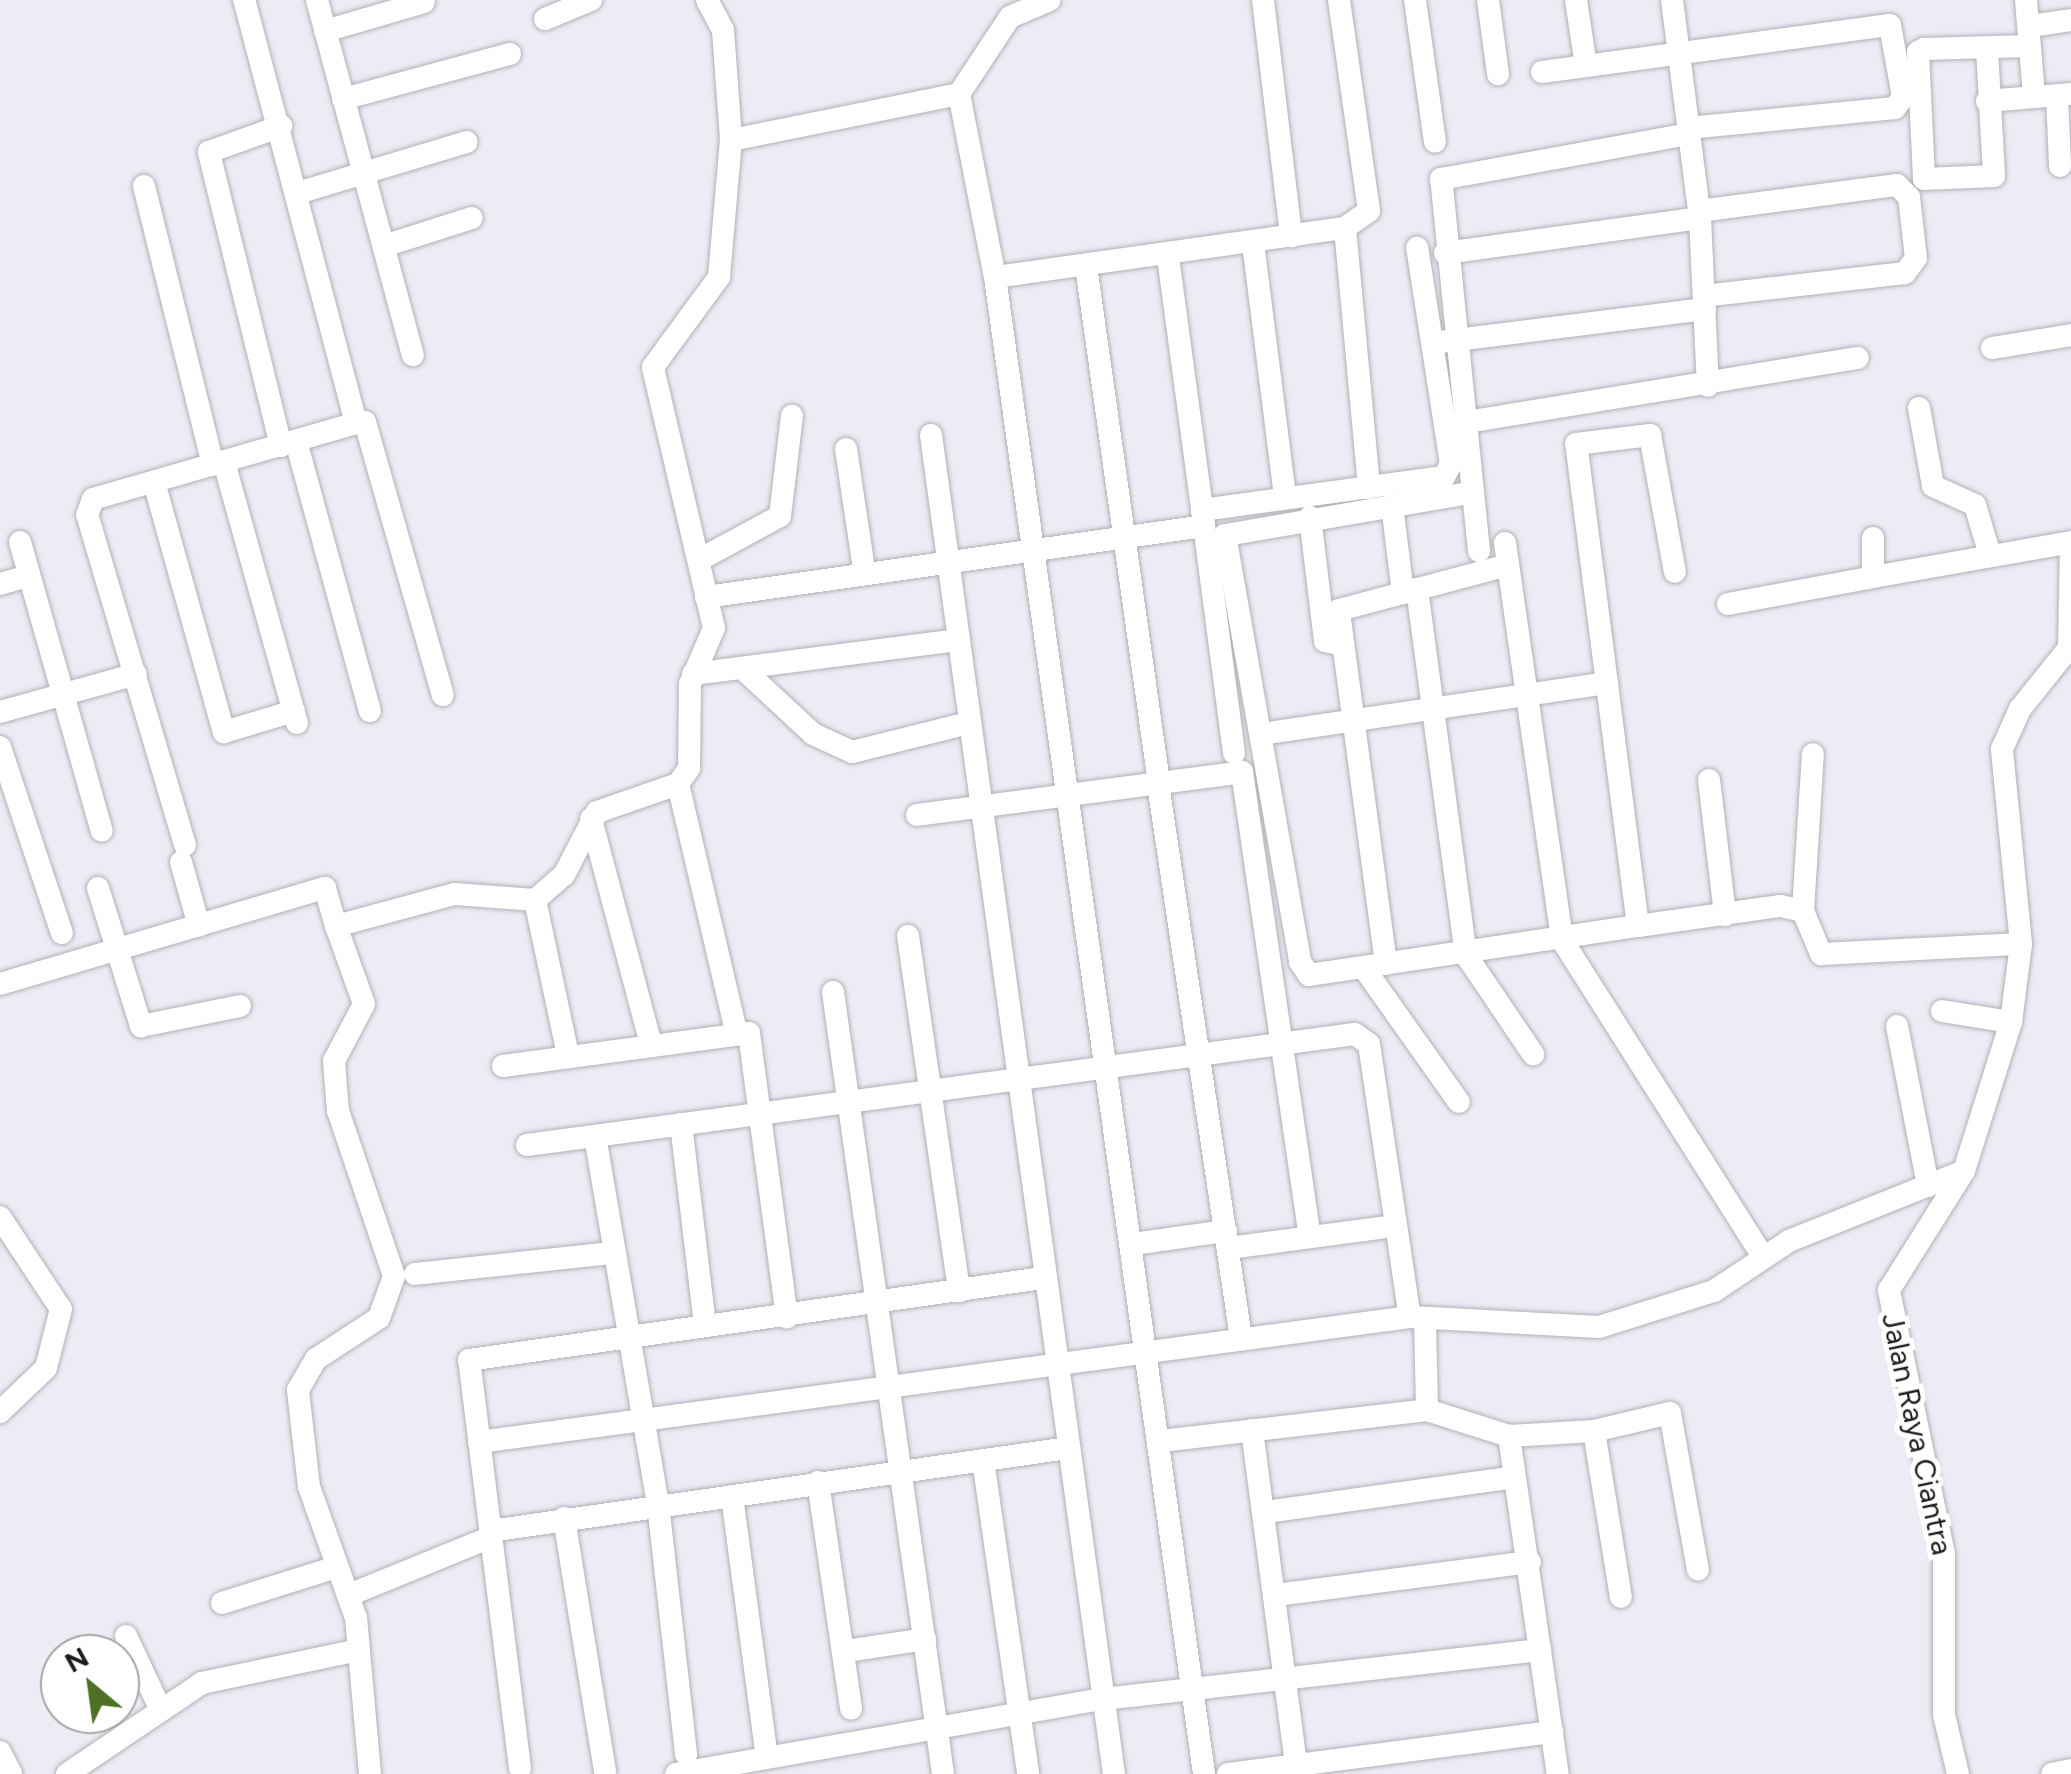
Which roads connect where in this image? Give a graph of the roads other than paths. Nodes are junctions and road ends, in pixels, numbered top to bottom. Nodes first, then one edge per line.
1 (244, 0) edge
2 (316, 0) edge
3 (590, 0) edge
4 (706, 0) edge
5 (1263, 0) edge
6 (1339, 0) edge
7 (1414, 0) edge
8 (1488, 0) edge
9 (1576, 0) edge
10 (1672, 0) edge
11 (2026, 0) edge
12 (1036, 1) edge
13 (424, 2) edge
14 (545, 19) dead end
15 (2071, 20) edge
16 (325, 31) junction
17 (2029, 36) junction
18 (1987, 48) junction
19 (1678, 50) junction
20 (510, 54) dead end
21 (1586, 66) junction
22 (1542, 72) dead end
23 (1498, 74) dead end
24 (959, 94) junction
25 (2054, 95) edge
26 (343, 99) junction
27 (1987, 101) junction
28 (281, 126) junction
29 (1688, 131) junction
30 (732, 140) junction
31 (467, 142) dead end
32 (1435, 142) dead end
33 (2060, 166) dead end
34 (362, 174) junction
35 (144, 186) dead end
36 (301, 192) junction
37 (1699, 214) junction
38 (472, 218) dead end
39 (1345, 228) junction
40 (1291, 236) junction
41 (1253, 243) junction
42 (384, 246) junction
43 (1417, 248) dead end
44 (1445, 252) junction
45 (1168, 257) junction
46 (1086, 266) junction
47 (995, 277) junction
48 (1704, 302) junction
49 (2071, 335) edge
50 (1444, 341) junction
51 (1992, 348) dead end
52 (413, 355) dead end
53 (1858, 358) dead end
54 (1708, 386) junction
55 (1919, 408) dead end
56 (792, 416) dead end
57 (356, 423) junction
58 (1460, 423) junction
59 (930, 435) dead end
60 (288, 443) junction
61 (846, 449) dead end
62 (218, 464) junction
63 (154, 482) junction
64 (1369, 488) junction
65 (1469, 492) junction
66 (1392, 506) junction
67 (1295, 508) junction
68 (1203, 518) junction
69 (1120, 535) junction
70 (1873, 538) dead end
71 (20, 542) dead end
72 (2071, 544) edge
73 (1033, 546) junction
74 (1479, 551) dead end
75 (1990, 555) junction
76 (950, 559) junction
77 (699, 560) junction
78 (864, 570) junction
79 (1675, 572) dead end
80 (28, 576) junction
81 (1873, 577) junction
82 (0, 584) edge
83 (1410, 591) junction
84 (706, 597) junction
85 (1728, 604) dead end
86 (959, 640) junction
87 (1342, 645) junction
88 (742, 668) junction
89 (136, 674) junction
90 (693, 674) junction
91 (1607, 682) junction
92 (1521, 694) junction
93 (443, 695) dead end
94 (58, 696) junction
95 (1437, 706) junction
96 (370, 711) dead end
97 (0, 712) edge
98 (1352, 721) junction
99 (968, 724) junction
100 (1261, 734) junction
101 (0, 747) edge
102 (1234, 753) dead end
103 (1813, 754) dead end
104 (1158, 780) junction
105 (1709, 780) dead end
106 (678, 784) junction
107 (1069, 798) junction
108 (980, 808) junction
109 (917, 815) dead end
110 (591, 819) junction
111 (102, 832) dead end
112 (98, 888) dead end
113 (535, 900) junction
114 (1803, 911) junction
115 (1725, 915) junction
116 (199, 926) junction
117 (336, 926) junction
118 (1638, 926) junction
119 (62, 932) dead end
120 (908, 936) dead end
121 (1562, 940) junction
122 (2020, 944) junction
123 (118, 950) junction
124 (1466, 955) junction
125 (1375, 966) junction
126 (0, 984) edge
127 (833, 992) dead end
128 (240, 1006) dead end
129 (1942, 1011) dead end
130 (2011, 1022) junction
131 (1898, 1026) dead end
132 (736, 1031) junction
133 (1282, 1041) junction
134 (652, 1044) junction
135 (1202, 1051) junction
136 (1533, 1054) dead end
137 (568, 1055) junction
138 (503, 1066) dead end
139 (1109, 1067) junction
140 (1018, 1078) junction
141 (933, 1086) junction
142 (847, 1099) junction
143 (1458, 1102) dead end
144 (763, 1111) junction
145 (681, 1124) junction
146 (595, 1136) junction
147 (527, 1146) dead end
148 (1964, 1171) junction
149 (1928, 1186) junction
150 (0, 1218) edge
151 (1394, 1226) junction
152 (1310, 1236) junction
153 (1228, 1240) junction
154 (1133, 1244) junction
155 (610, 1254) junction
156 (1763, 1257) junction
157 (415, 1274) dead end
158 (1042, 1278) junction
159 (959, 1291) junction
160 (875, 1304) junction
161 (787, 1317) junction
162 (1418, 1319) junction
163 (705, 1326) junction
164 (1241, 1338) junction
165 (624, 1340) junction
166 (1146, 1349) junction
167 (1051, 1362) junction
168 (889, 1384) junction
169 (1427, 1410) junction
170 (0, 1412) edge
171 (640, 1421) junction
172 (1252, 1430) junction
173 (1594, 1431) junction
174 (1509, 1436) junction
175 (1161, 1441) junction
176 (479, 1442) junction
177 (1068, 1448) junction
178 (983, 1460) junction
179 (906, 1470) junction
180 (1515, 1477) junction
181 (818, 1482) junction
182 (732, 1496) junction
183 (658, 1504) junction
184 (1266, 1512) junction
185 (564, 1518) junction
186 (490, 1534) junction
187 (1530, 1562) junction
188 (336, 1567) junction
189 (1698, 1570) dead end
190 (349, 1595) junction
191 (1276, 1595) junction
192 (1620, 1597) dead end
193 (222, 1603) dead end
194 (925, 1640) junction
195 (359, 1650) junction
196 (1540, 1650) junction
197 (846, 1652) junction
198 (140, 1666) edge
199 (1291, 1679) junction
200 (1194, 1691) junction
201 (1104, 1699) junction
202 (158, 1704) junction
203 (852, 1709) dead end
204 (1021, 1717) junction
205 (1552, 1732) junction
206 (937, 1734) junction
207 (0, 1752) edge
208 (782, 1761) edge
209 (681, 1764) edge
210 (520, 1768) dead end
211 (1296, 1769) edge
212 (2071, 1770) edge
213 (712, 1771) edge
214 (605, 1772) edge
215 (11, 1774) edge
216 (67, 1774) edge
217 (370, 1774) edge
218 (943, 1774) edge
219 (1028, 1774) edge
220 (1114, 1774) edge
221 (1204, 1774) edge
222 (1228, 1774) edge
223 (1558, 1774) edge
224 (1958, 1774) edge
225 (2052, 1774) edge

1 - 28 street
2 - 16 street
3 - 14 street
4 - 30 street
5 - 40 street
6 - 39 street
7 - 32 street
8 - 23 street
9 - 21 street
10 - 19 street
11 - 17 street
12 - 24 street
13 - 16 street
15 - 17 street
16 - 26 street
17 - 18 street
17 - 25 street
18 - 27 street
18 - 27 street
19 - 21 street
19 - 29 street
19 - 29 street
20 - 26 street
21 - 22 street
24 - 30 street
24 - 47 street
25 - 27 street
25 - 33 street
26 - 34 street
28 - 36 street
28 - 60 street
29 - 37 street
29 - 44 street
30 - 77 street
31 - 34 street
34 - 36 street
34 - 42 street
35 - 62 street
36 - 57 street
37 - 44 street
37 - 48 street
37 - 48 street
38 - 42 street
39 - 40 street
39 - 64 street
40 - 41 street
41 - 45 street
41 - 67 street
42 - 52 street
43 - 50 street
44 - 50 street
45 - 46 street
45 - 68 street
46 - 47 street
46 - 69 street
47 - 73 street
48 - 50 street
48 - 54 street
49 - 51 street
50 - 58 street
50 - 64 street
53 - 54 street
54 - 58 street
55 - 75 street
56 - 77 street
57 - 60 street
57 - 93 street
58 - 65 street
59 - 76 street
60 - 62 street
60 - 96 street
61 - 78 street
62 - 63 street
62 - 63 street
63 - 89 street
64 - 67 street
65 - 66 street
65 - 74 street
66 - 67 street
66 - 83 street
67 - 68 street
67 - 87 street
67 - 100 street
68 - 69 street
68 - 102 street
69 - 73 street
69 - 104 street
70 - 81 street
71 - 80 street
72 - 75 street
72 - 122 street, Jalan Raya Ciantra
73 - 76 street
73 - 107 street
75 - 81 street
76 - 78 street
76 - 86 street
77 - 84 street
78 - 84 street
79 - 91 street
80 - 82 street
80 - 94 street
81 - 85 street
83 - 87 street
83 - 92 street
83 - 95 street
84 - 90 street
86 - 88 street
86 - 99 street
87 - 98 street
88 - 90 street
88 - 99 street
89 - 94 street
89 - 116 street
90 - 106 street
91 - 92 street
91 - 118 street
92 - 95 street
92 - 121 street
94 - 97 street
94 - 111 street
95 - 98 street
95 - 124 street
98 - 100 street
98 - 125 street
99 - 108 street
100 - 125 street
101 - 119 street
103 - 114 street
104 - 107 street
104 - 133 street
104 - 135 street
105 - 115 street
106 - 110 street
106 - 132 street
107 - 108 street
107 - 139 street
108 - 109 street
108 - 140 street
110 - 113 street
110 - 134 street
112 - 123 street
113 - 117 street
113 - 137 street
114 - 115 street
114 - 122 street
115 - 118 street
116 - 117 street
116 - 123 street
117 - 188 street
118 - 121 street
120 - 141 street
121 - 124 street
121 - 156 street
122 - 130 street, Jalan Raya Ciantra
123 - 126 street
123 - 128 street
124 - 125 street
124 - 136 street
125 - 143 street
127 - 142 street
129 - 130 street
130 - 148 street, Jalan Raya Ciantra
131 - 149 street
132 - 134 street
132 - 144 street
133 - 135 street
133 - 151 street
133 - 152 street
134 - 137 street
135 - 139 street
135 - 153 street
137 - 138 street
139 - 140 street
139 - 154 street
140 - 141 street
140 - 158 street
141 - 142 street
141 - 159 street
142 - 144 street
142 - 160 street
144 - 145 street
144 - 161 street
145 - 146 street
145 - 163 street
146 - 147 street
146 - 155 street
148 - 149 street
148 - 224 street, Jalan Raya Ciantra
149 - 156 street
150 - 170 street
151 - 152 street
151 - 162 street
152 - 153 street
153 - 154 street
153 - 164 street
154 - 166 street
155 - 157 street
155 - 165 street
156 - 162 street
158 - 159 street
158 - 167 street
159 - 160 street
160 - 161 street
160 - 168 street
161 - 163 street
162 - 164 street
162 - 169 street
163 - 165 street
164 - 166 street
165 - 171 street
165 - 176 street
166 - 167 street
166 - 175 street
167 - 168 street
167 - 177 street
168 - 171 street
168 - 179 street
169 - 172 street
169 - 174 street
171 - 176 street
171 - 183 street
172 - 175 street
172 - 184 street
173 - 174 street
173 - 189 street
173 - 192 street
174 - 180 street
175 - 200 street
176 - 186 street
177 - 178 street
177 - 201 street
178 - 179 street
178 - 204 street
179 - 181 street
179 - 194 street
180 - 184 street
180 - 187 street
181 - 182 street
181 - 197 street
182 - 183 street
182 - 208 street
183 - 185 street
183 - 209 street
184 - 191 street
185 - 186 street
185 - 214 street
186 - 190 street
186 - 210 street
187 - 191 street
187 - 196 street
188 - 190 street
188 - 193 street
190 - 195 street
191 - 199 street
194 - 197 street
194 - 206 street
195 - 202 street
195 - 217 street
196 - 199 street
196 - 205 street
197 - 203 street
198 - 202 street
199 - 200 street
199 - 211 street
200 - 201 street
200 - 221 street
201 - 204 street
201 - 220 street
202 - 216 street
204 - 206 street
204 - 219 street
205 - 211 street
205 - 223 street
206 - 208 street
206 - 218 street
207 - 215 street
208 - 213 street
209 - 213 street
211 - 222 street
212 - 225 street

